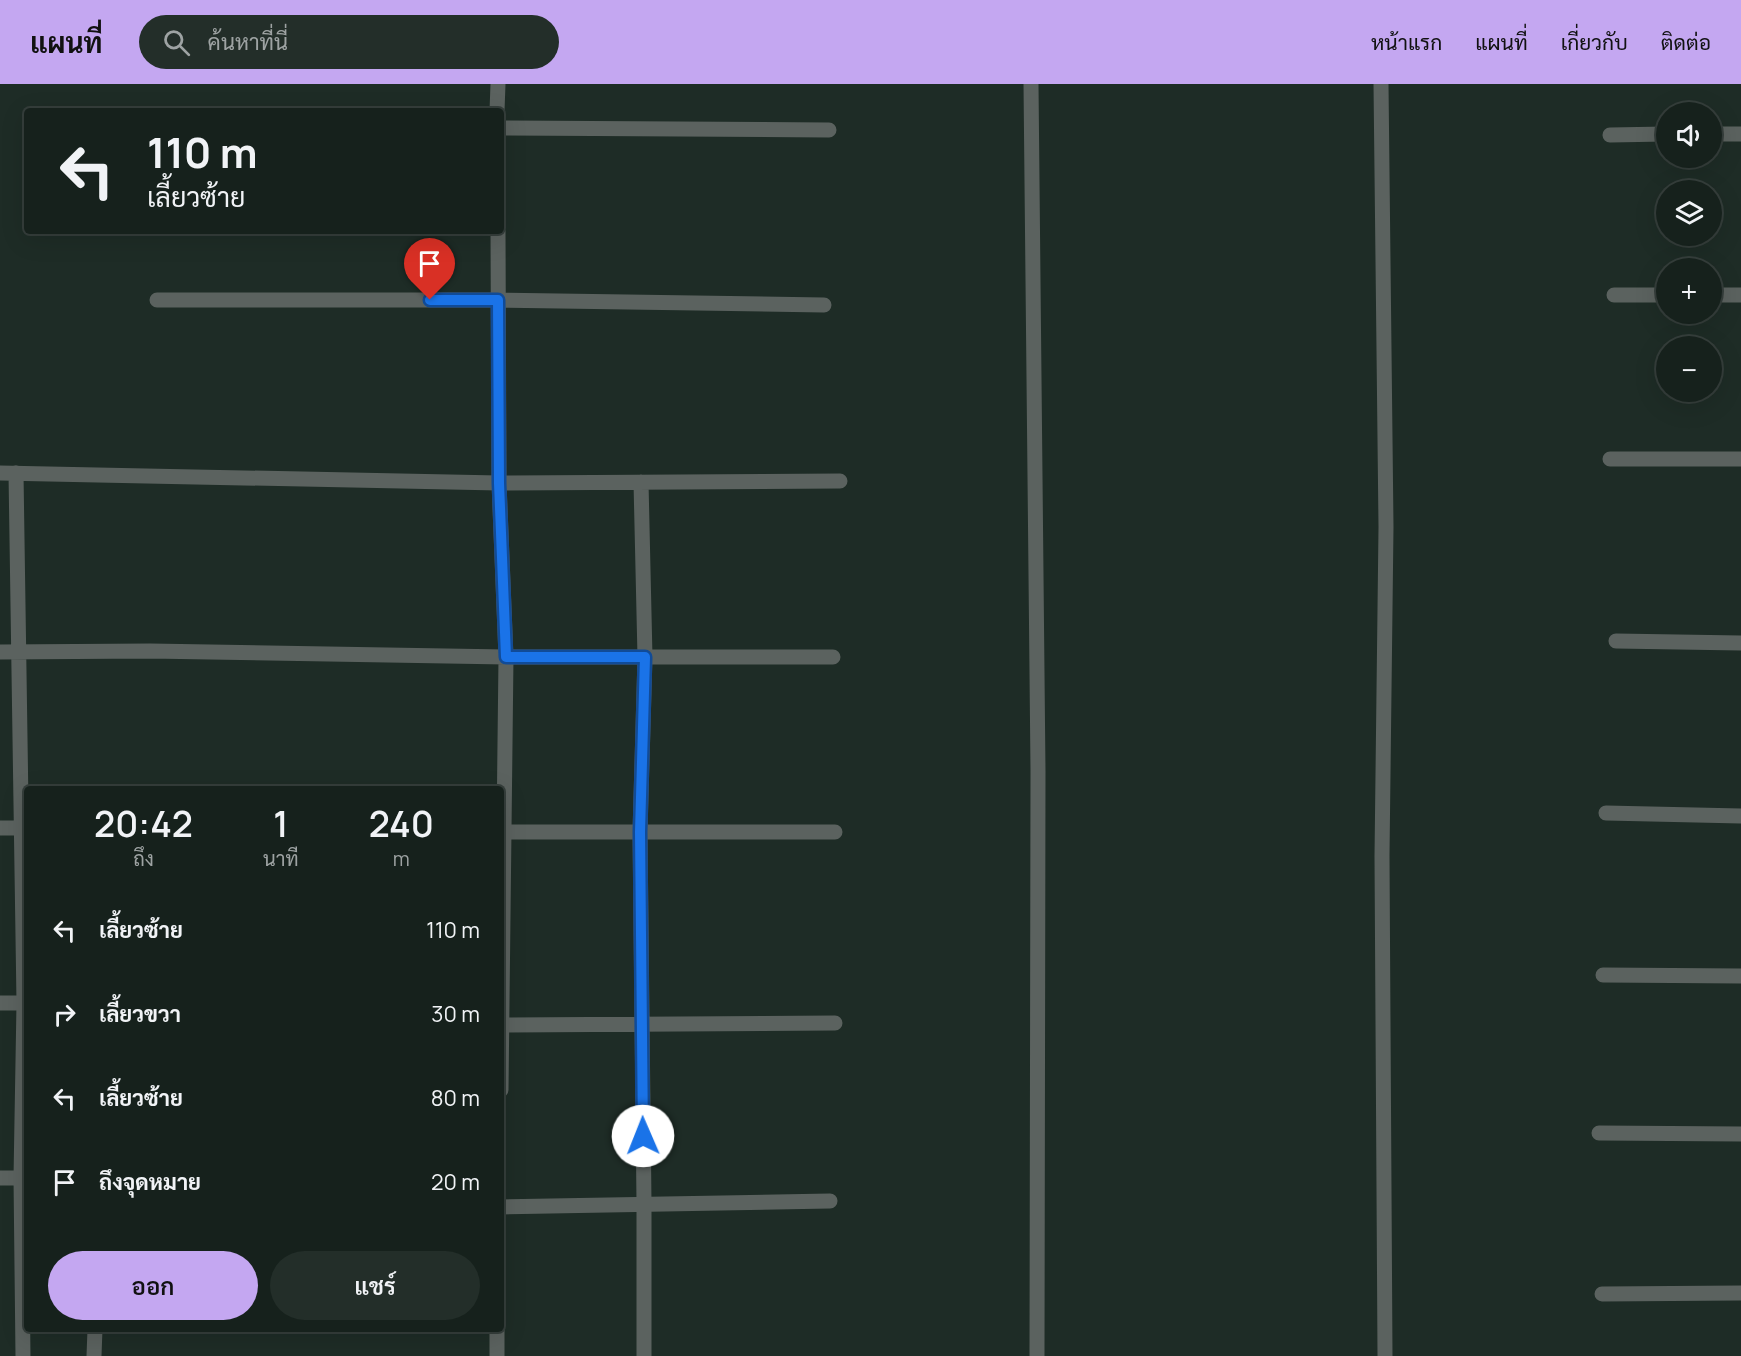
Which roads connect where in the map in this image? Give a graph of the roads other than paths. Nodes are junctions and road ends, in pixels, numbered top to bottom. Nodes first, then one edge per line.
1 (498, 84) edge
2 (1031, 84) edge
3 (1382, 84) edge
4 (497, 108) edge
5 (504, 128) edge
6 (830, 130) dead end
7 (1656, 134) edge
8 (1722, 134) edge
9 (1741, 134) edge
10 (1610, 135) dead end
11 (498, 234) edge
12 (1614, 295) dead end
13 (1656, 295) edge
14 (1722, 295) edge
15 (1741, 295) edge
16 (157, 300) dead end
17 (498, 300) junction
18 (824, 305) dead end
19 (1610, 459) dead end
20 (1741, 459) edge
21 (0, 473) edge
22 (16, 473) junction
23 (840, 481) dead end
24 (641, 482) junction
25 (499, 483) junction
26 (1616, 641) dead end
27 (1741, 643) edge
28 (0, 652) edge
29 (19, 652) junction
30 (506, 657) junction
31 (645, 657) junction
32 (833, 657) dead end
33 (1606, 813) dead end
34 (1741, 816) edge
35 (0, 828) edge
36 (22, 828) junction
37 (504, 832) joint
38 (640, 832) junction
39 (835, 832) dead end
40 (1603, 975) dead end
41 (1741, 976) edge
42 (0, 1003) edge
43 (24, 1003) junction
44 (835, 1023) dead end
45 (504, 1025) edge
46 (641, 1025) junction
47 (1599, 1132) dead end
48 (1741, 1134) edge
49 (0, 1178) edge
50 (21, 1178) junction
51 (830, 1201) dead end
52 (645, 1203) junction
53 (504, 1207) edge
54 (1741, 1293) edge
55 (1602, 1294) dead end
56 (94, 1332) edge
57 (497, 1332) edge
58 (23, 1356) edge
59 (94, 1356) edge
60 (497, 1356) edge
61 (644, 1356) edge
62 (1037, 1356) edge
63 (1385, 1356) edge

1 - 4 street
2 - 62 street
3 - 63 street
5 - 6 street
7 - 10 street
8 - 9 street
11 - 17 street
12 - 13 street
14 - 15 street
16 - 17 street
17 - 18 street
17 - 25 street
19 - 20 street
21 - 22 street
22 - 25 street
22 - 29 street
23 - 24 street
24 - 25 street
24 - 31 street
25 - 30 street
26 - 27 street
28 - 29 street
29 - 30 street
29 - 36 street
30 - 31 street
30 - 37 street
31 - 32 street
31 - 38 street
33 - 34 street
35 - 36 street
36 - 43 street
37 - 38 street
38 - 39 street
38 - 46 street
40 - 41 street
42 - 43 street
43 - 50 street
44 - 46 street
45 - 46 street
46 - 52 street
47 - 48 street
49 - 50 street
50 - 58 street
51 - 52 street
52 - 53 street
52 - 61 street
54 - 55 street
56 - 59 street
57 - 60 street

